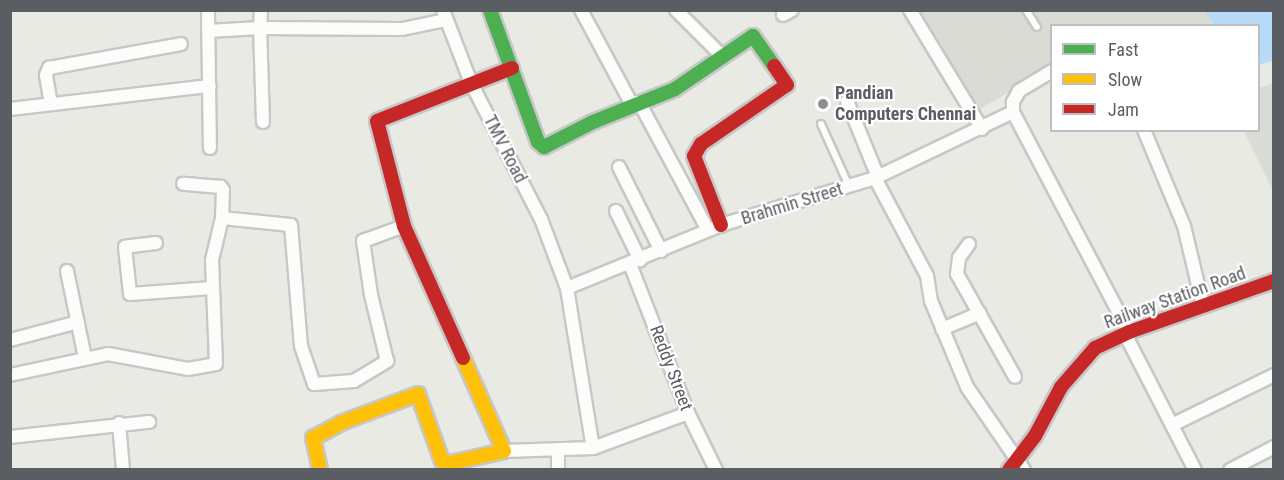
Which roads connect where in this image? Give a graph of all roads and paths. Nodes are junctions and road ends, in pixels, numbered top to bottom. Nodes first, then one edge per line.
1 (208, 10) edge
2 (261, 10) edge
3 (490, 10) edge
4 (581, 10) edge
5 (676, 10) edge
6 (910, 10) edge
7 (1026, 10) edge
8 (444, 15) edge
9 (260, 27) junction
10 (1036, 27) dead end
11 (208, 31) junction
12 (181, 44) dead end
13 (722, 56) junction
14 (512, 68) junction
15 (1050, 72) edge
16 (471, 83) junction
17 (210, 86) junction
18 (847, 101) dead end
19 (639, 102) junction
20 (51, 104) junction
21 (10, 109) edge
22 (1013, 112) junction
23 (263, 122) dead end
24 (821, 124) dead end
25 (982, 129) junction
26 (1145, 132) edge
27 (210, 148) dead end
28 (619, 167) dead end
29 (876, 177) junction
30 (183, 184) dead end
31 (849, 186) junction
32 (616, 211) dead end
33 (222, 218) junction
34 (404, 226) junction
35 (715, 228) junction
36 (156, 243) dead end
37 (969, 244) dead end
38 (661, 251) junction
39 (635, 262) junction
40 (67, 271) dead end
41 (1274, 281) edge
42 (212, 288) junction
43 (567, 288) junction
44 (1203, 306) junction
45 (980, 313) junction
46 (78, 322) junction
47 (942, 329) junction
48 (1127, 333) junction
49 (10, 340) edge
50 (85, 358) junction
51 (10, 375) edge
52 (1274, 375) edge
53 (1015, 377) dead end
54 (688, 413) junction
55 (149, 422) dead end
56 (119, 423) junction
57 (1172, 425) junction
58 (10, 437) edge
59 (1274, 447) edge
60 (558, 448) junction
61 (593, 448) junction
62 (504, 451) junction
63 (1016, 466) edge
64 (123, 470) edge
65 (320, 470) edge
66 (558, 470) edge
67 (717, 470) edge
68 (1195, 470) edge
69 (1230, 470) edge

1 - 11 street
2 - 9 street
3 - 14 street
4 - 19 street
5 - 13 street
6 - 25 street
7 - 10 lane
8 - 9 street
8 - 16 street, TMV Road
9 - 11 street
9 - 23 street
11 - 17 street
12 - 20 street
13 - 19 street
13 - 35 street
14 - 16 street
14 - 19 street
15 - 22 street
16 - 34 street
16 - 43 street, TMV Road
17 - 20 street
17 - 27 street
18 - 29 street
19 - 35 street
20 - 21 street
22 - 25 street, Brahmin Street
22 - 48 street
24 - 31 lane
25 - 29 street, Brahmin Street
26 - 44 street
28 - 38 street
29 - 31 street, Brahmin Street
29 - 47 street
30 - 33 street
31 - 35 street, Brahmin Street
32 - 39 street, Reddy Street
33 - 34 street
33 - 42 street
34 - 62 street
35 - 38 street, Brahmin Street
36 - 42 street
37 - 45 street
38 - 39 street, Brahmin Street
39 - 43 street, Brahmin Street
39 - 54 street, Reddy Street
40 - 46 street
41 - 44 street, Railway Station Road
42 - 50 street
43 - 61 street, TMV Road
44 - 48 street, Railway Station Road
45 - 47 street
45 - 53 street
46 - 49 street
46 - 50 street
47 - 63 street
48 - 57 street
48 - 63 street, Railway Station Road
50 - 51 street
52 - 57 street
54 - 61 street
54 - 67 street, Reddy Street
55 - 56 street
56 - 58 street
56 - 64 street
57 - 68 street
59 - 69 street
60 - 61 street
60 - 62 street
60 - 66 street
62 - 65 street

